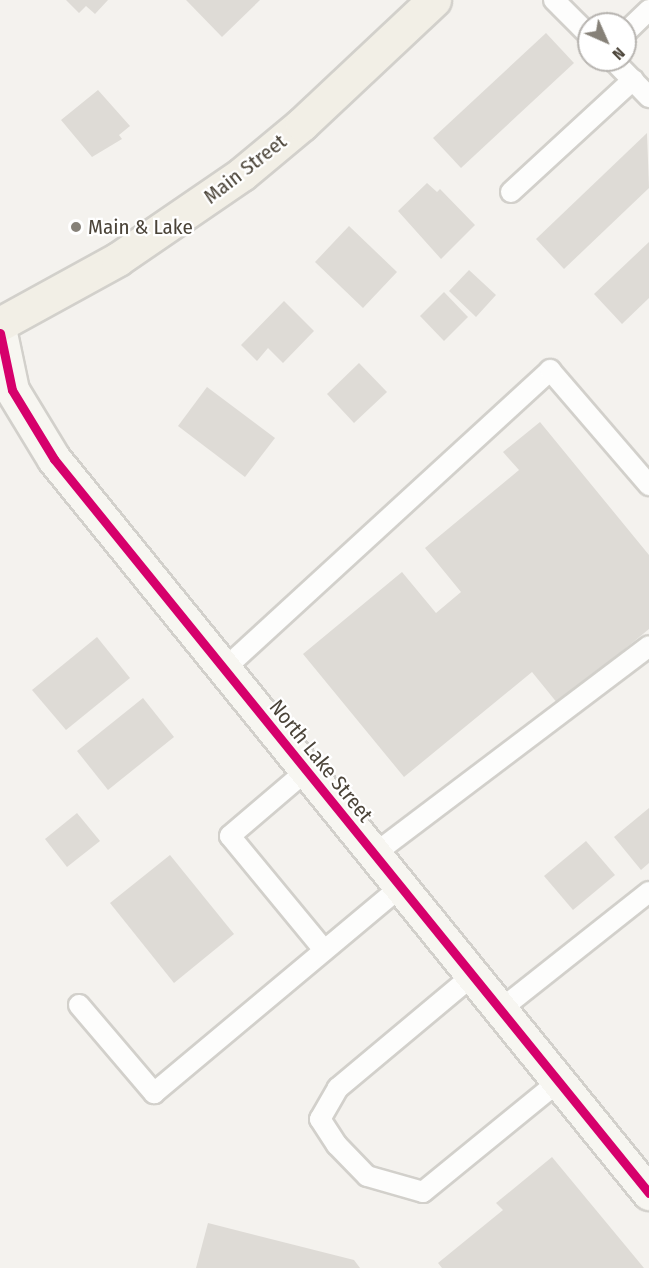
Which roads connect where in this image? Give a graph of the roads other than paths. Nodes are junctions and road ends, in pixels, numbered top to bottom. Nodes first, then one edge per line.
1 (434, 0) edge
2 (554, 0) edge
3 (649, 10) edge
4 (637, 22) edge
5 (577, 23) edge
6 (625, 72) edge
7 (633, 80) junction
8 (649, 96) edge
9 (511, 192) dead end
10 (0, 324) edge
11 (0, 333) edge
12 (649, 484) edge
13 (649, 646) edge
14 (223, 669) junction
15 (306, 771) junction
16 (374, 855) junction
17 (400, 886) junction
18 (649, 892) edge
19 (324, 950) junction
20 (472, 976) junction
21 (80, 1005) dead end
22 (500, 1010) junction
23 (558, 1082) junction
24 (644, 1175) edge

1 - 10 main road, Main Street
2 - 5 lane
3 - 4 lane
6 - 7 lane
7 - 8 lane
7 - 9 lane
11 - 14 main road, North Lake Street
12 - 14 lane
13 - 16 lane
14 - 15 main road, North Lake Street
15 - 16 main road, North Lake Street
15 - 19 lane
16 - 17 main road, North Lake Street
17 - 19 lane
17 - 20 main road, North Lake Street
18 - 22 lane
19 - 21 lane
20 - 22 main road, North Lake Street
20 - 23 lane
22 - 23 main road, North Lake Street
23 - 24 main road, North Lake Street

